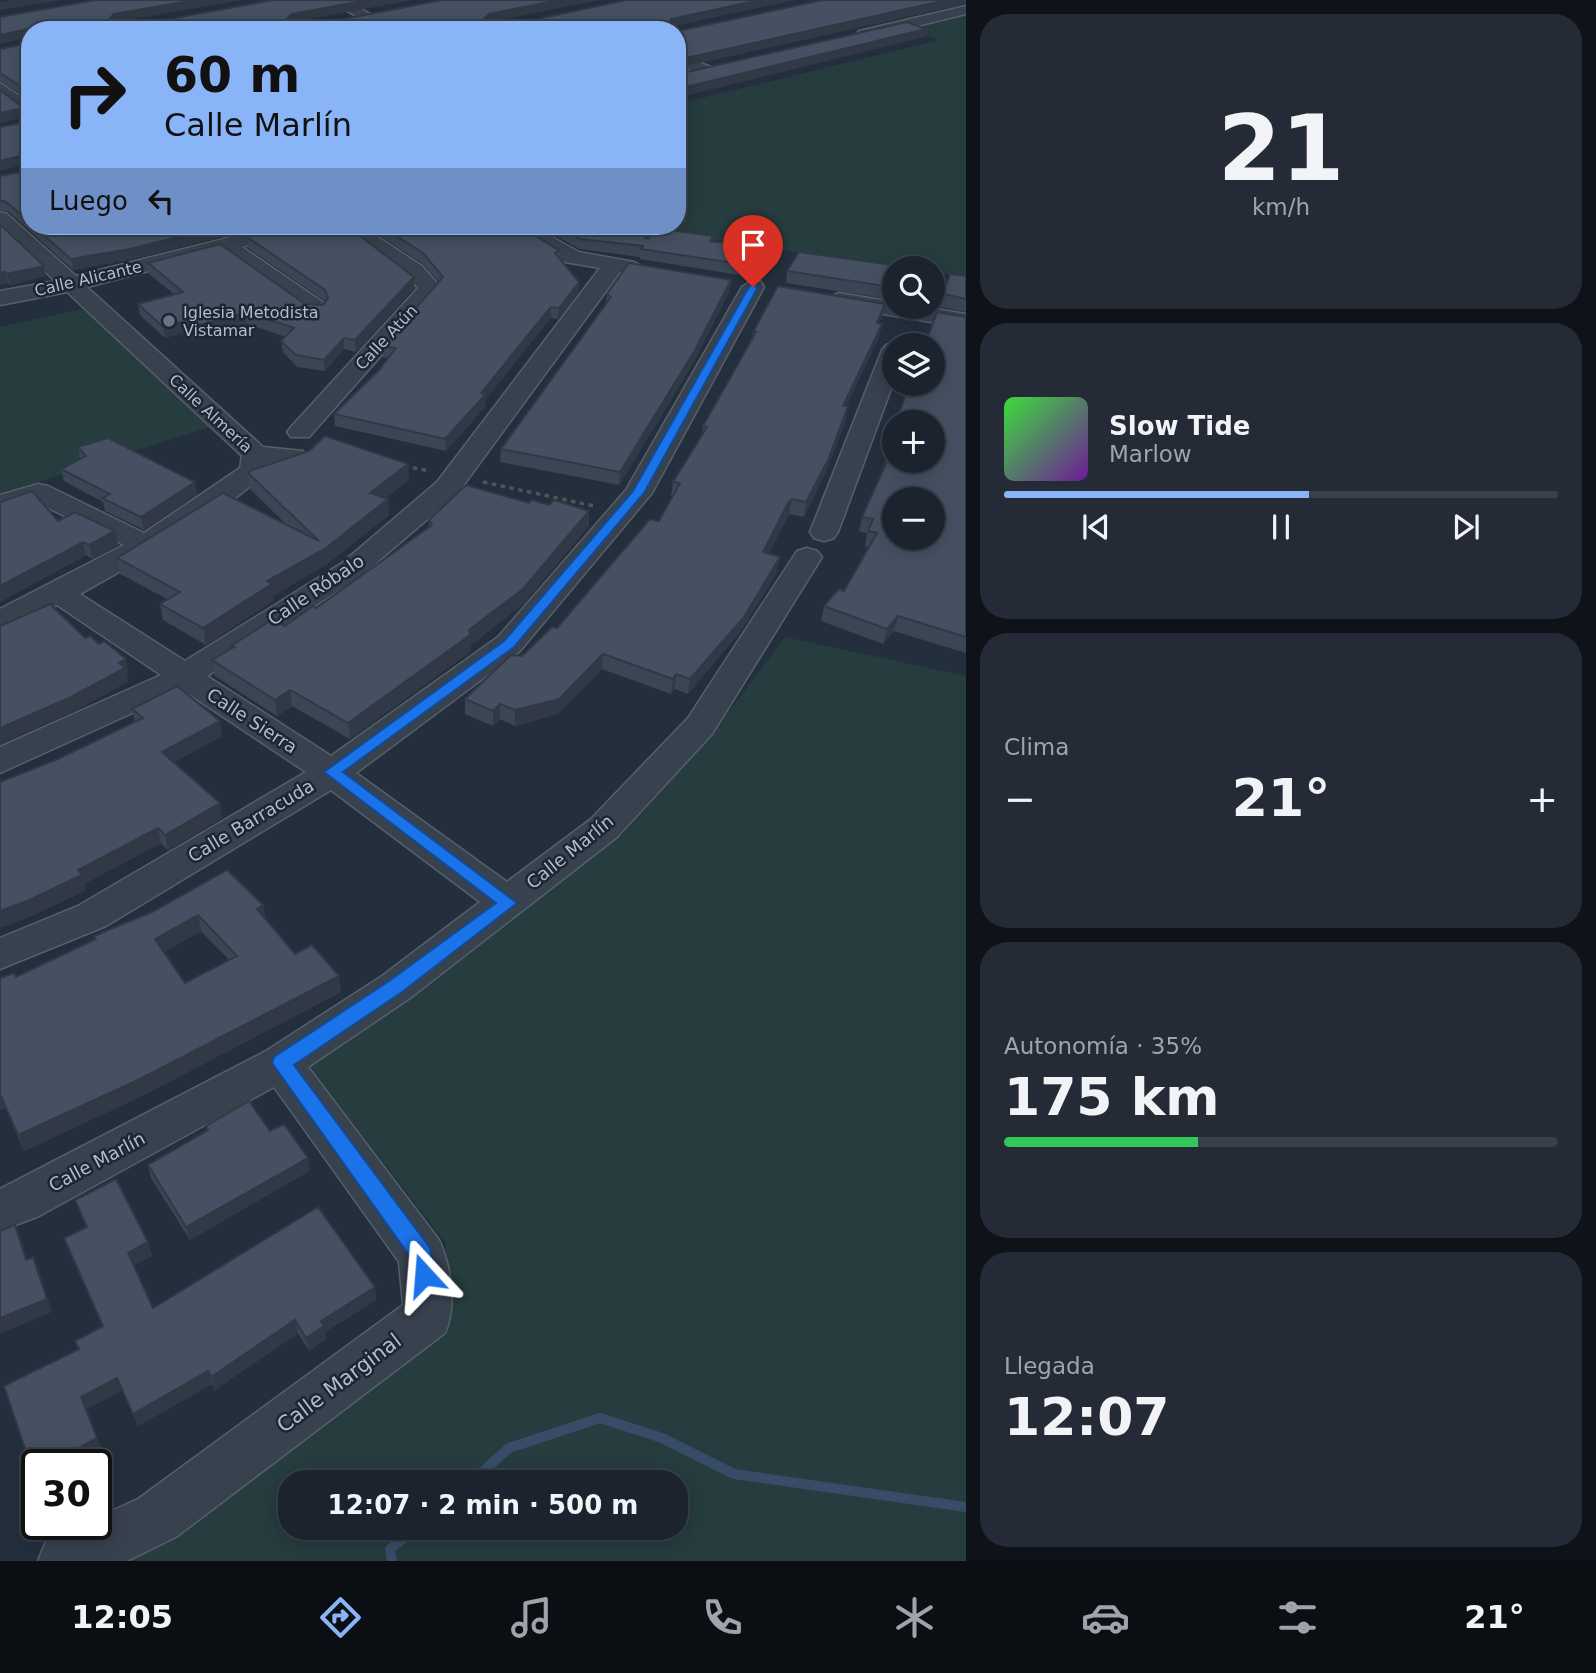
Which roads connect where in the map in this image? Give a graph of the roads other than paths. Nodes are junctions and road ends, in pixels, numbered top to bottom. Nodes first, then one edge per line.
1 (333, 0) edge
2 (966, 10) edge
3 (342, 20) edge
4 (849, 37) edge
5 (686, 62) edge
6 (686, 74) edge
7 (20, 81) edge
8 (0, 86) edge
9 (21, 114) edge
10 (26, 235) edge
11 (264, 235) edge
12 (361, 235) edge
13 (533, 235) edge
14 (226, 245) junction
15 (614, 265) junction
16 (652, 271) edge
17 (72, 284) junction
18 (754, 287) dead end
19 (818, 297) edge
20 (0, 298) edge
21 (316, 308) edge
22 (882, 308) edge
23 (945, 318) edge
24 (966, 321) edge
25 (882, 380) edge
26 (256, 454) junction
27 (0, 504) edge
28 (145, 544) junction
29 (60, 594) junction
30 (0, 620) edge
31 (183, 677) junction
32 (0, 761) edge
33 (332, 772) junction
34 (508, 903) junction
35 (0, 954) edge
36 (281, 1063) junction
37 (0, 1210) edge
38 (66, 1561) edge

1 - 3 street
2 - 4 street
5 - 6 street
7 - 8 street
8 - 9 street
10 - 17 street, Calle Almería
11 - 14 street, Calle Alicante
12 - 26 street, Calle Atún
13 - 15 street
14 - 17 street, Calle Alicante
14 - 21 street
15 - 16 street
15 - 31 street, Calle Róbalo
17 - 20 street, Calle Alicante
17 - 26 street, Calle Almería
18 - 33 street, Calle Barracuda
19 - 22 street
23 - 24 street
25 - 34 street, Calle Marlín
26 - 28 street, Calle Almería
27 - 28 street
28 - 29 street, Calle Almería
29 - 30 street, Calle Almería
29 - 31 street, Calle Sierra
31 - 32 street, Calle Róbalo
31 - 33 street, Calle Sierra
33 - 34 street, Calle Sierra
33 - 35 street, Calle Barracuda
34 - 36 street, Calle Marlín
36 - 37 street, Calle Marlín
36 - 38 street, Calle Marginal

